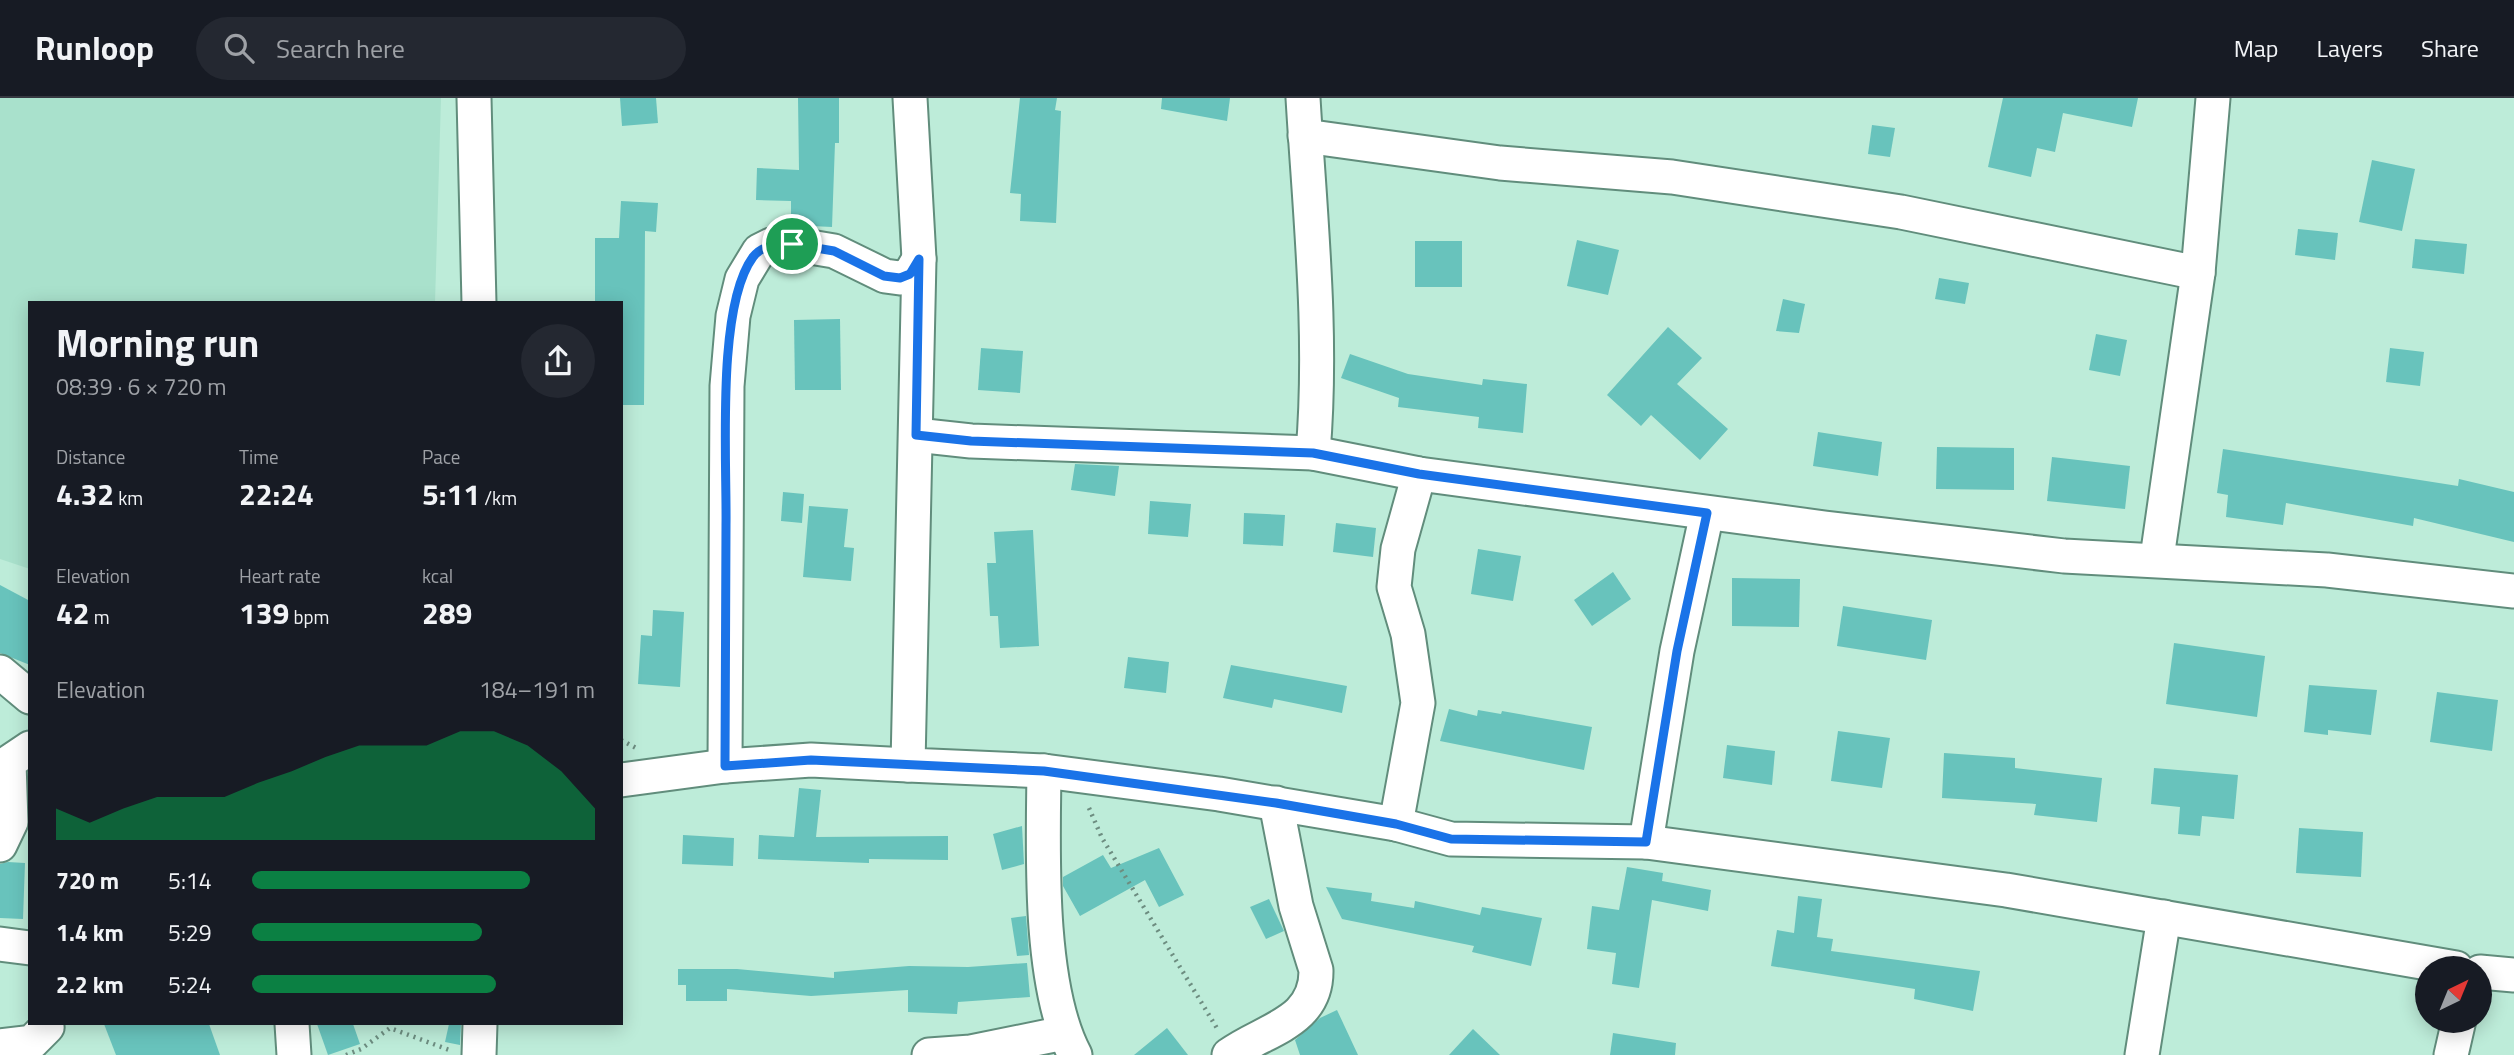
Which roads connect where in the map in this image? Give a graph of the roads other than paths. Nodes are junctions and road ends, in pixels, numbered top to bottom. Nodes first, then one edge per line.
1 (474, 98) edge
2 (910, 98) edge
3 (1303, 98) edge
4 (2213, 98) edge
5 (1305, 136) junction
6 (919, 259) junction
7 (2198, 273) junction
8 (479, 301) edge
9 (916, 435) junction
10 (1313, 453) junction
11 (1419, 474) junction
12 (1707, 513) junction
13 (2157, 558) junction
14 (2514, 591) edge
15 (0, 672) edge
16 (28, 695) edge
17 (28, 749) edge
18 (908, 765) junction
19 (725, 766) junction
20 (1060, 773) junction
21 (623, 780) edge
22 (1276, 803) junction
23 (1396, 824) junction
24 (1646, 842) junction
25 (0, 845) edge
26 (2164, 917) junction
27 (2415, 961) edge
28 (2492, 973) edge
29 (2514, 975) edge
30 (46, 1025) edge
31 (292, 1025) edge
32 (480, 1025) edge
33 (2456, 1033) edge
34 (1069, 1044) edge
35 (0, 1046) edge
36 (1231, 1054) edge
37 (294, 1055) edge
38 (480, 1055) edge
39 (929, 1055) edge
40 (2143, 1055) edge
41 (2451, 1055) edge

1 - 8 street
2 - 6 street
3 - 5 street
4 - 7 street
5 - 7 street
5 - 10 street
6 - 9 street
6 - 19 street
7 - 13 street
9 - 10 street
9 - 18 street
10 - 11 street
11 - 12 street
11 - 23 street
12 - 13 street
12 - 24 street
13 - 14 street
15 - 16 street
17 - 25 street
18 - 19 street
18 - 20 street
19 - 21 street
20 - 22 street
20 - 34 street
22 - 23 street
22 - 36 street
23 - 24 street
24 - 26 street
26 - 27 street
26 - 40 street
28 - 29 street
30 - 35 street
31 - 37 street
32 - 38 street
33 - 41 street
34 - 39 street

